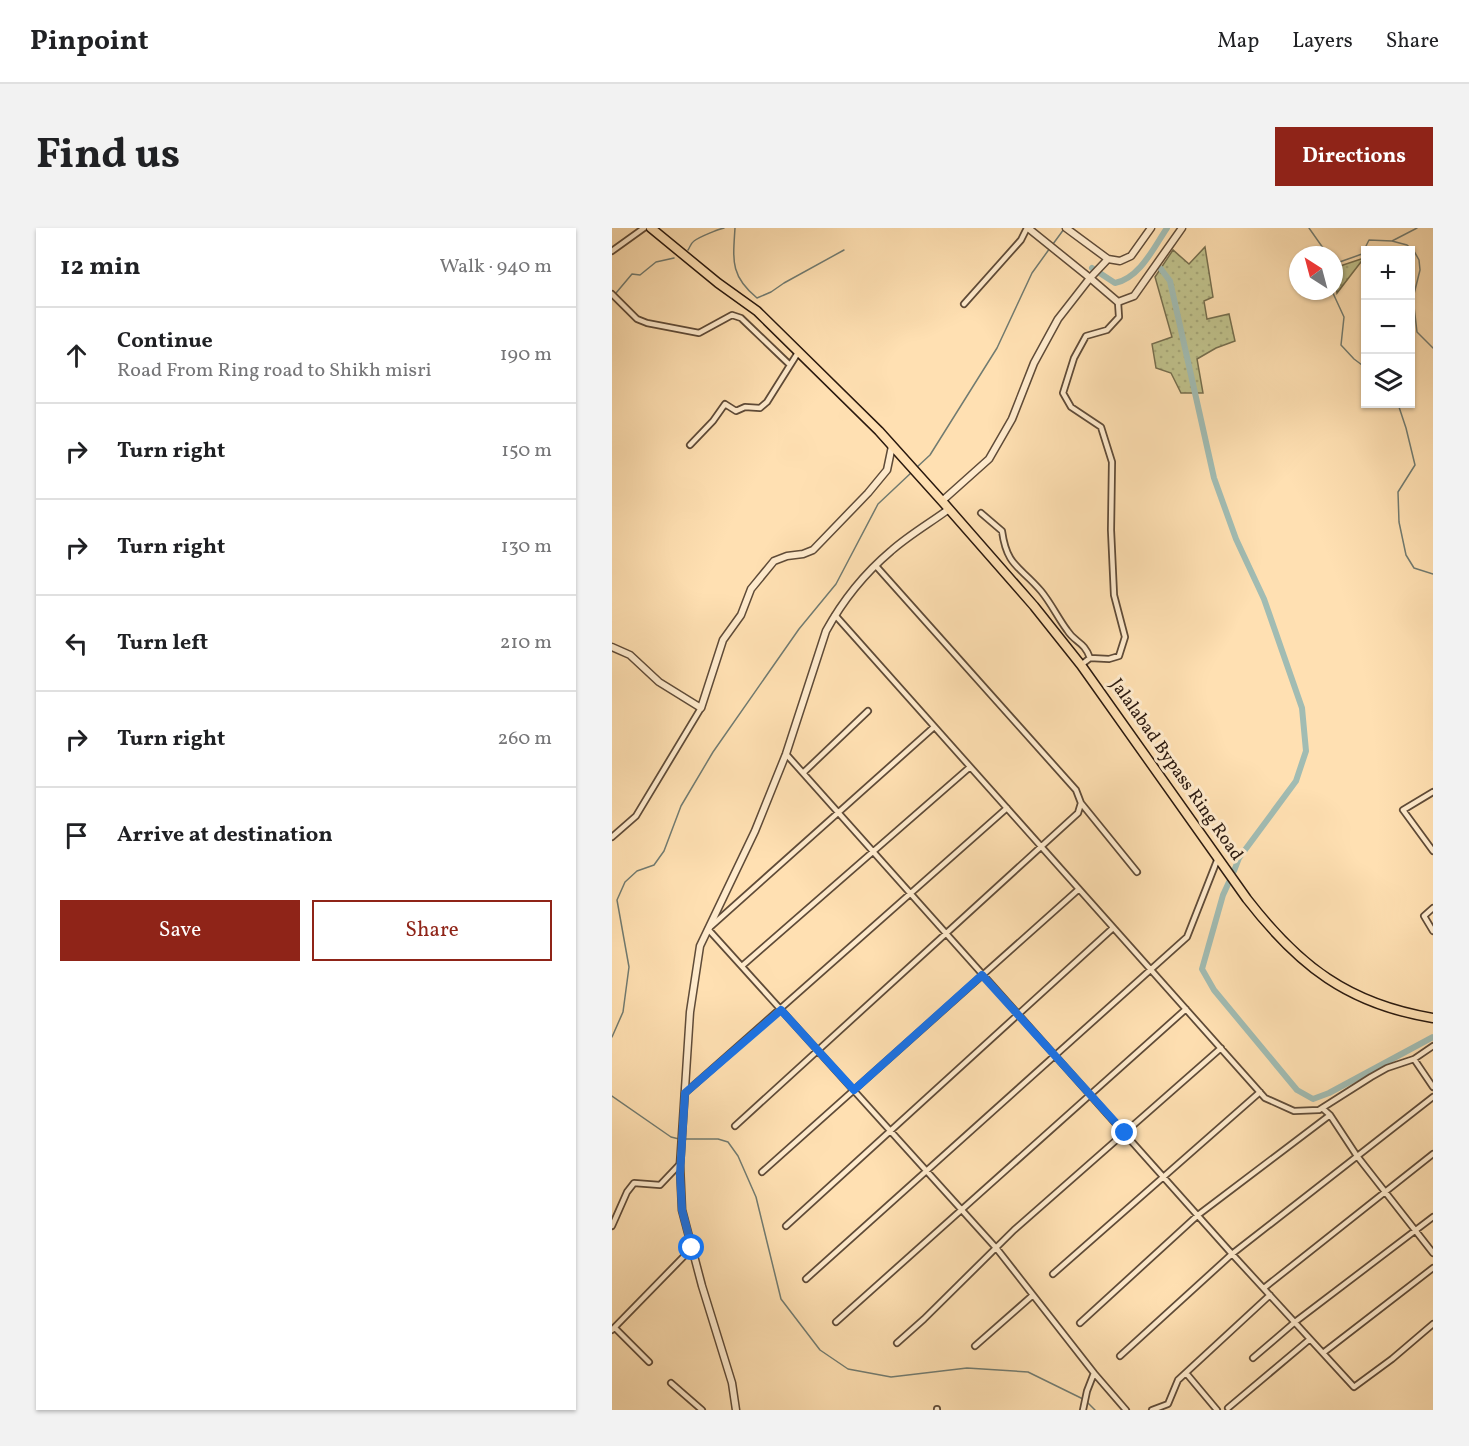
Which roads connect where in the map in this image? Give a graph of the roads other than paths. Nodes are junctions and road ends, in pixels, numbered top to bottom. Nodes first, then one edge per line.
1 (644, 228) edge
2 (651, 228) edge
3 (1066, 228) edge
4 (1151, 228) edge
5 (1182, 228) edge
6 (1030, 229) edge
7 (612, 251) edge
8 (1106, 261) junction
9 (1091, 276) junction
10 (612, 294) edge
11 (1118, 302) junction
12 (964, 304) dead end
13 (799, 351) junction
14 (790, 365) junction
15 (690, 445) dead end
16 (892, 446) junction
17 (942, 501) junction
18 (949, 510) junction
19 (981, 513) dead end
20 (876, 566) junction
21 (835, 615) junction
22 (612, 647) edge
23 (1090, 658) junction
24 (1081, 665) junction
25 (700, 708) junction
26 (868, 711) dead end
27 (934, 727) junction
28 (786, 754) junction
29 (970, 767) junction
30 (803, 773) junction
31 (1433, 792) edge
32 (1081, 803) junction
33 (1007, 808) junction
34 (838, 813) junction
35 (612, 837) edge
36 (1041, 846) junction
37 (1433, 851) edge
38 (874, 853) junction
39 (1218, 858) junction
40 (1137, 872) dead end
41 (1079, 889) junction
42 (911, 894) junction
43 (1433, 908) edge
44 (1113, 928) junction
45 (708, 929) junction
46 (1433, 931) edge
47 (946, 933) junction
48 (742, 966) junction
49 (1151, 970) junction
50 (982, 975) junction
51 (1185, 1009) junction
52 (781, 1010) junction
53 (1018, 1014) junction
54 (1433, 1018) edge
55 (1433, 1046) edge
56 (1221, 1048) junction
57 (818, 1050) junction
58 (1056, 1056) junction
59 (1414, 1059) junction
60 (1433, 1087) edge
61 (854, 1090) junction
62 (1260, 1092) junction
63 (685, 1093) junction
64 (1090, 1094) junction
65 (1433, 1097) edge
66 (1322, 1108) junction
67 (1330, 1115) junction
68 (735, 1126) dead end
69 (890, 1131) junction
70 (1125, 1133) junction
71 (1433, 1154) edge
72 (1357, 1156) junction
73 (680, 1165) junction
74 (927, 1171) junction
75 (762, 1172) dead end
76 (1164, 1176) junction
77 (1384, 1191) junction
78 (961, 1210) junction
79 (1198, 1215) junction
80 (1433, 1217) edge
81 (612, 1226) edge
82 (786, 1226) dead end
83 (1414, 1230) junction
84 (692, 1248) junction
85 (996, 1249) junction
86 (1433, 1253) edge
87 (1232, 1254) junction
88 (1433, 1268) edge
89 (1053, 1274) dead end
90 (806, 1279) dead end
91 (1264, 1288) junction
92 (1033, 1295) junction
93 (1270, 1295) junction
94 (836, 1322) dead end
95 (1295, 1322) junction
96 (1080, 1323) dead end
97 (1433, 1324) edge
98 (614, 1329) edge
99 (1310, 1339) junction
100 (897, 1343) dead end
101 (975, 1346) dead end
102 (1323, 1353) junction
103 (1120, 1356) dead end
104 (1253, 1358) dead end
105 (649, 1362) dead end
106 (1186, 1372) junction
107 (1094, 1373) junction
108 (671, 1383) dead end
109 (1228, 1408) dead end
110 (702, 1410) edge
111 (735, 1410) edge
112 (1083, 1410) edge
113 (1126, 1410) edge
114 (1152, 1410) edge
115 (1217, 1410) edge

1 - 7 street
2 - 13 highway, Jalalabad Bypass Ring Road
3 - 8 street
4 - 8 street
5 - 11 street
6 - 9 street
6 - 12 street
8 - 9 street
9 - 11 street
9 - 17 street
10 - 14 street
11 - 23 street
13 - 14 street
13 - 16 highway, Jalalabad Bypass Ring Road
14 - 15 street
16 - 17 highway, Jalalabad Bypass Ring Road
16 - 25 street
17 - 18 highway, Jalalabad Bypass Ring Road
18 - 20 street
18 - 24 highway, Jalalabad Bypass Ring Road
19 - 23 street
20 - 21 street
20 - 32 street
21 - 27 street
21 - 28 street
22 - 25 street
23 - 24 street
24 - 39 highway, Jalalabad Bypass Ring Road
25 - 35 street
26 - 30 street
27 - 29 street
27 - 34 street
28 - 30 street
28 - 45 street
29 - 33 street
29 - 38 street
30 - 34 street
31 - 37 street
32 - 36 street
32 - 40 street
33 - 36 street
33 - 42 street
34 - 38 street
34 - 45 street
36 - 41 street
36 - 47 street
38 - 42 street
38 - 48 street
39 - 49 street
39 - 54 highway, Jalalabad Bypass Ring Road
41 - 44 street
41 - 50 street
42 - 47 street
42 - 52 street
43 - 46 street
44 - 49 street
44 - 53 street
45 - 48 street
45 - 63 street
47 - 50 street
47 - 57 street
48 - 52 street
49 - 51 street
49 - 58 street
50 - 53 street
50 - 61 street
51 - 56 street
51 - 64 street
52 - 57 street
52 - 63 street
53 - 58 street
53 - 69 street
55 - 59 street
56 - 62 street
56 - 70 street
57 - 61 street
57 - 68 street
58 - 64 street
58 - 74 street
59 - 60 street
59 - 66 street
61 - 69 street
61 - 75 street
62 - 66 street
62 - 76 street
63 - 73 street
64 - 70 street
64 - 78 street
65 - 72 street
66 - 67 street
67 - 72 street
67 - 79 street
69 - 74 street
69 - 82 street
70 - 76 street
70 - 85 street
71 - 77 street
72 - 77 street
72 - 87 street
73 - 81 street
73 - 84 street
74 - 78 street
74 - 90 street
76 - 79 street
76 - 89 street
77 - 83 street
77 - 91 street
78 - 85 street
78 - 94 street
79 - 87 street
79 - 96 street
80 - 83 street
83 - 86 street
83 - 95 street
84 - 98 street
84 - 111 street
85 - 92 street
85 - 100 street
87 - 91 street
87 - 103 street
88 - 102 street
91 - 93 street
92 - 101 street
92 - 107 street
93 - 95 street
93 - 106 street
95 - 99 street
95 - 104 street
97 - 102 street
98 - 105 street
99 - 102 street
99 - 109 street
106 - 114 street
106 - 115 street
107 - 112 street
107 - 113 street
108 - 110 street

